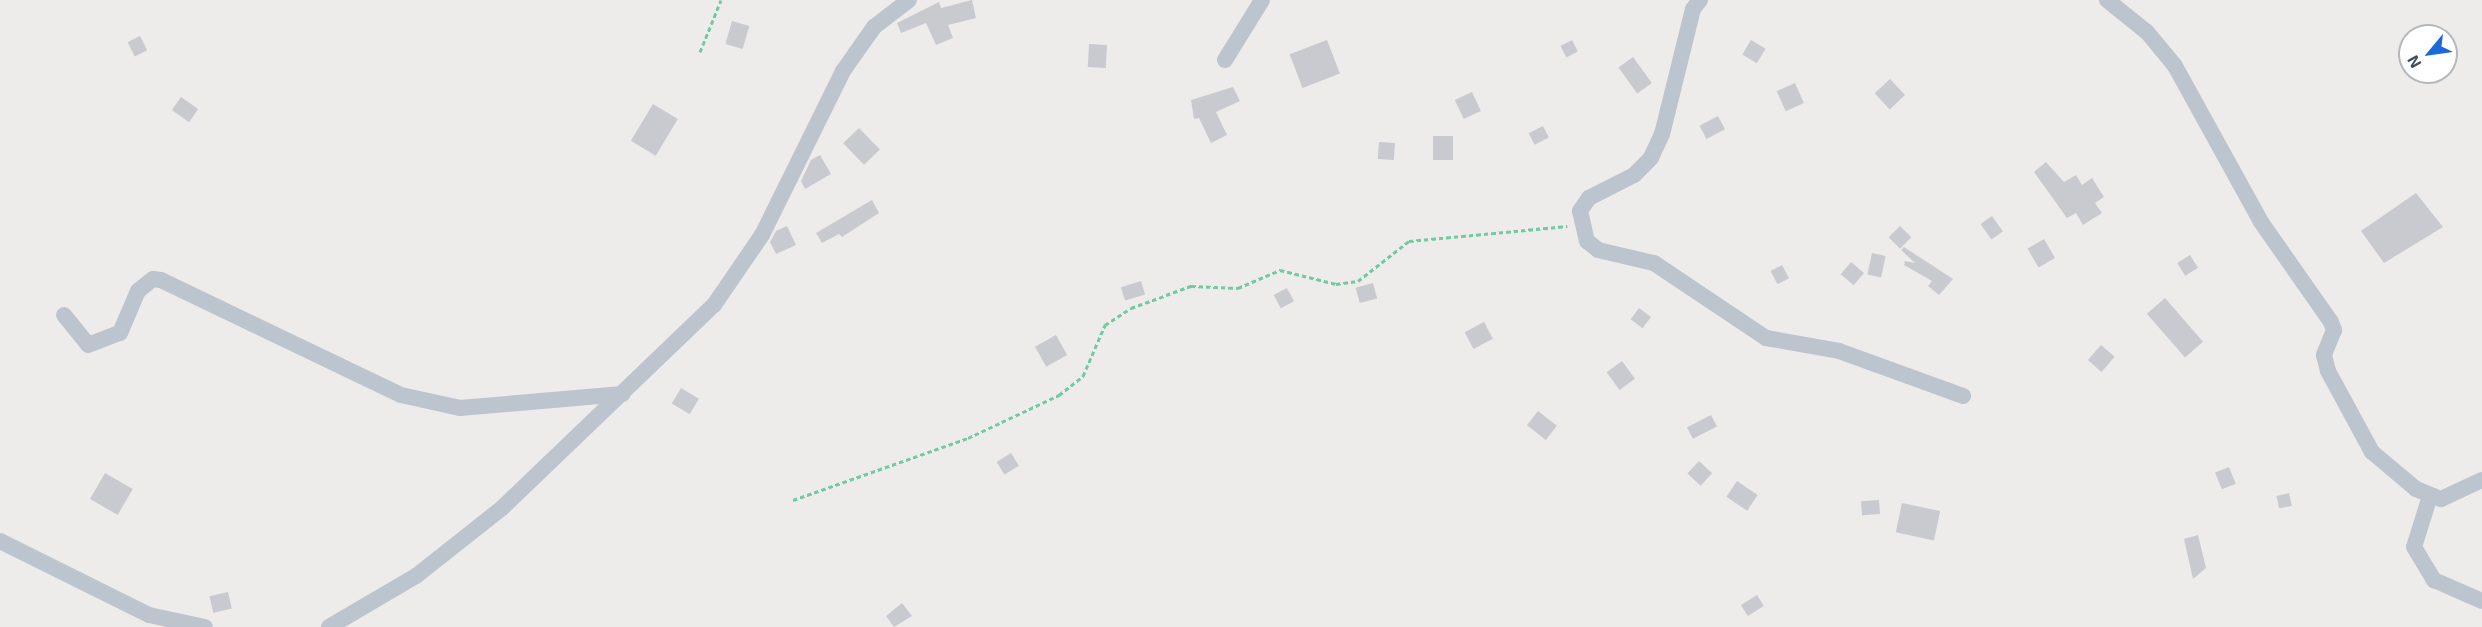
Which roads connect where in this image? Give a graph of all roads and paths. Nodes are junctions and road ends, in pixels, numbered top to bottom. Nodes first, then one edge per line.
1 (721, 0) edge
2 (909, 0) edge
3 (1262, 0) edge
4 (1700, 0) edge
5 (2107, 0) edge
6 (700, 52) dead end
7 (1225, 60) dead end
8 (1581, 225) junction
9 (64, 315) dead end
10 (622, 394) junction
11 (1963, 396) dead end
12 (2482, 480) edge
13 (2430, 496) junction
14 (793, 500) dead end
15 (0, 540) edge
16 (2482, 601) edge
17 (205, 627) edge
18 (329, 627) edge

1 - 6 path
2 - 10 street
3 - 7 street
4 - 8 street
5 - 13 street
8 - 11 street
8 - 14 path
9 - 10 street
10 - 18 street
12 - 13 street
13 - 16 street
15 - 17 street

